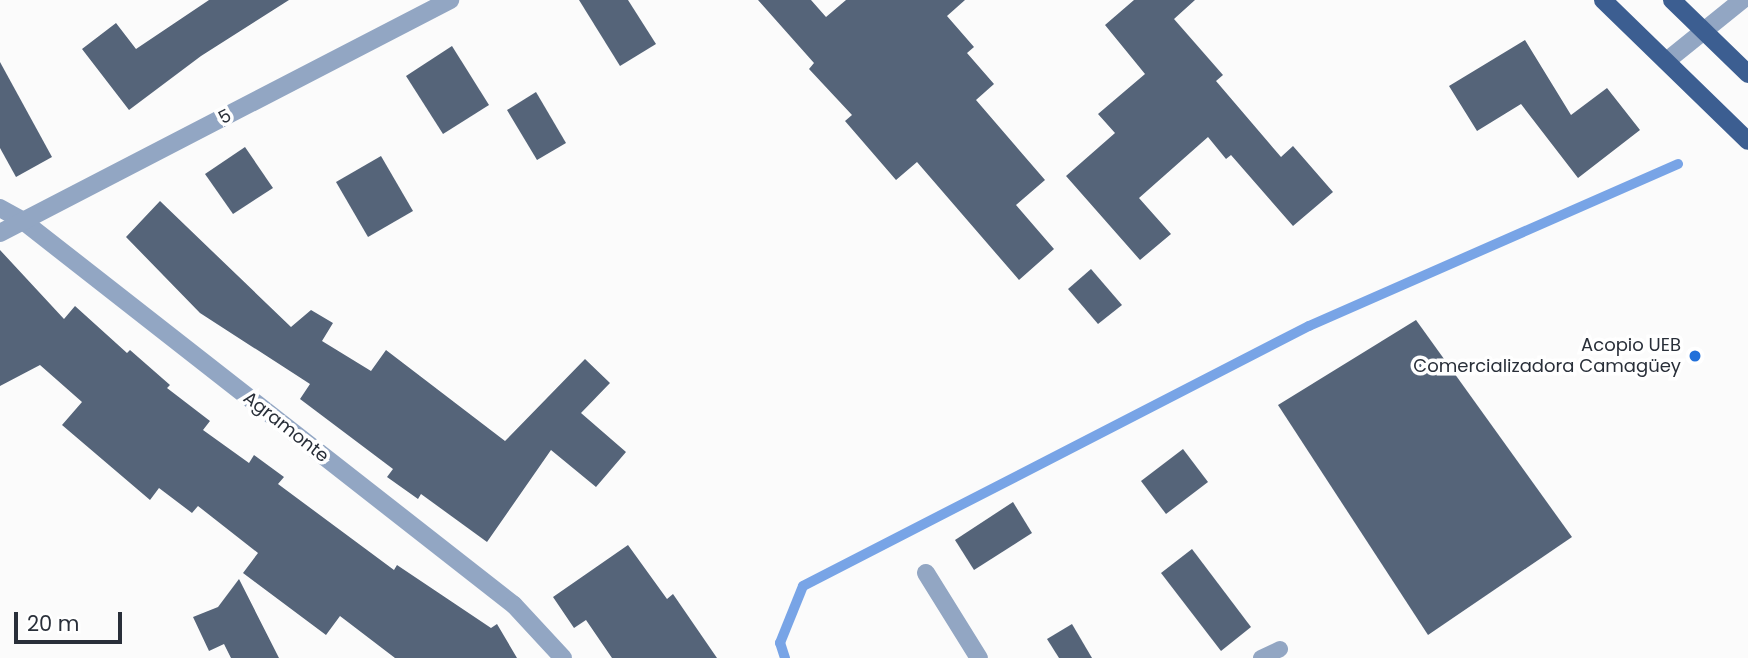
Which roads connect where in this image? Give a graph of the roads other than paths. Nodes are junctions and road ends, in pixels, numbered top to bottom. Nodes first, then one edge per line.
1 (450, 0) edge
2 (1603, 0) edge
3 (1672, 0) edge
4 (1742, 0) edge
5 (1704, 27) junction
6 (1669, 59) junction
7 (1748, 74) edge
8 (1748, 141) edge
9 (0, 208) edge
10 (23, 221) junction
11 (0, 233) edge
12 (926, 573) dead end
13 (1280, 649) dead end
14 (563, 658) edge
15 (979, 658) edge
16 (1261, 658) edge

1 - 10 street, 5
2 - 6 main road
3 - 5 main road
4 - 5 street
5 - 6 street
5 - 7 main road
6 - 8 main road
9 - 10 street, Agramonte
10 - 11 street, 5
10 - 14 street, Agramonte
12 - 15 street
13 - 16 lane

